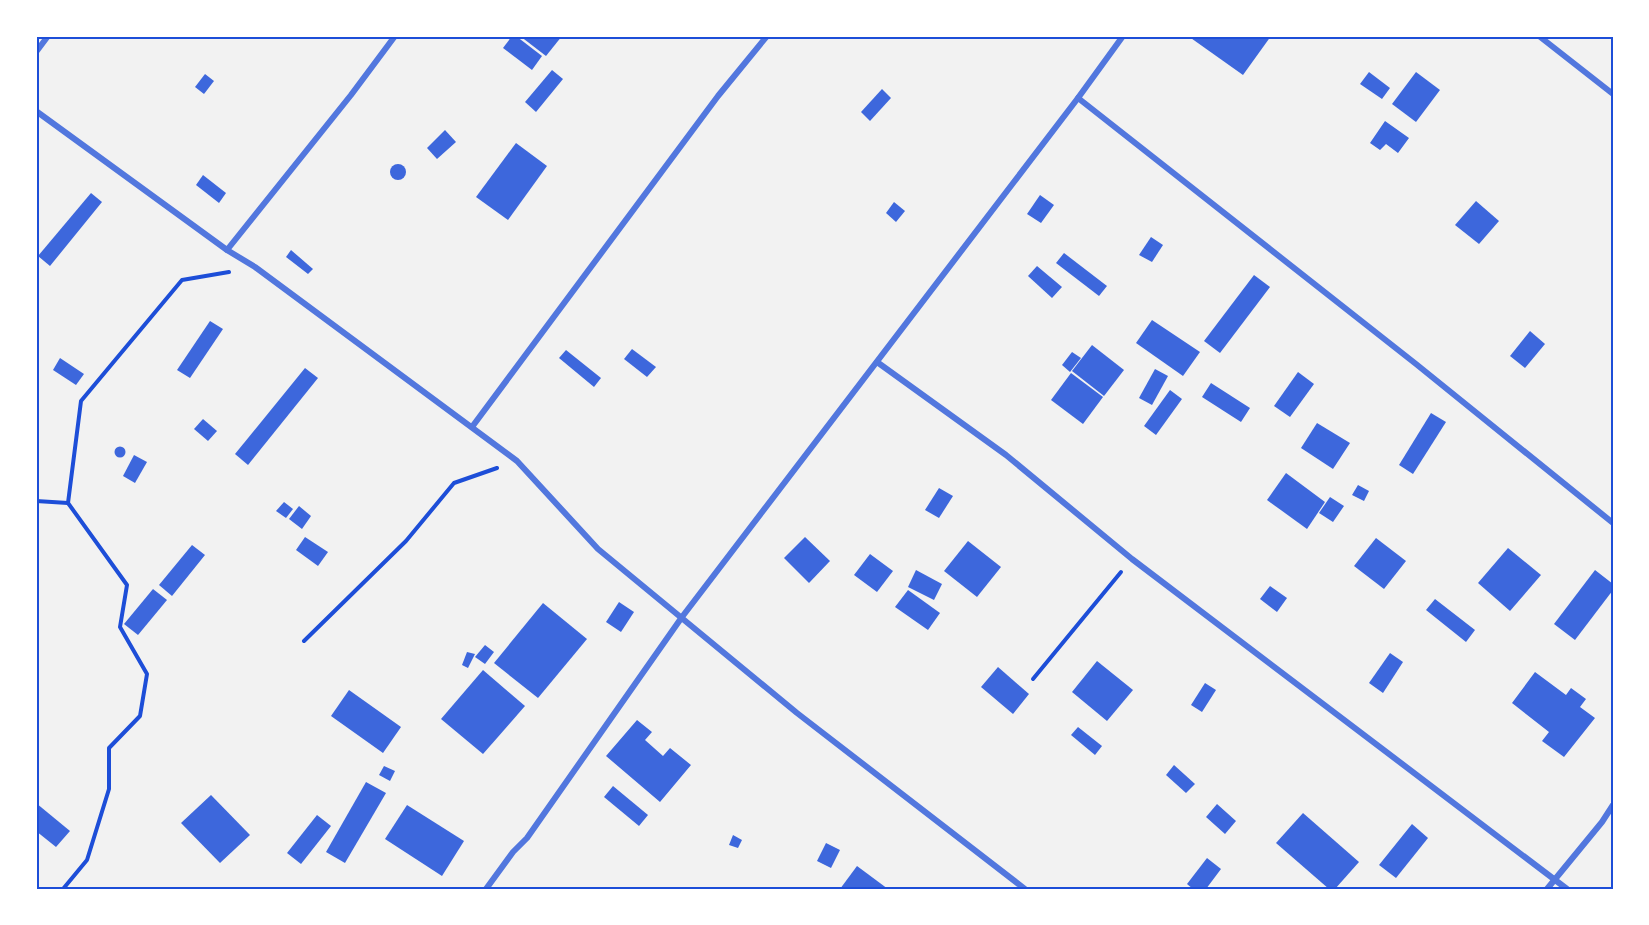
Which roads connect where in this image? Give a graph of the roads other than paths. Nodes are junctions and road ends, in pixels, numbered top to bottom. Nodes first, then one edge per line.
1 (48, 36) edge
2 (395, 36) edge
3 (767, 36) edge
4 (1123, 36) edge
5 (1539, 36) edge
6 (36, 52) edge
7 (1613, 94) edge
8 (1078, 98) junction
9 (36, 111) edge
10 (227, 250) junction
11 (877, 362) junction
12 (472, 427) junction
13 (1613, 523) edge
14 (682, 616) junction
15 (1613, 805) edge
16 (1554, 880) junction
17 (486, 889) edge
18 (1025, 889) edge
19 (1547, 889) edge
20 (1567, 889) edge

1 - 6 street
2 - 10 street
3 - 12 street
4 - 8 street
5 - 7 street
8 - 11 street
8 - 13 street
9 - 10 street
10 - 12 street
11 - 14 street
11 - 16 street
12 - 14 street
14 - 17 street
14 - 18 street
15 - 16 street
16 - 19 street
16 - 20 street

